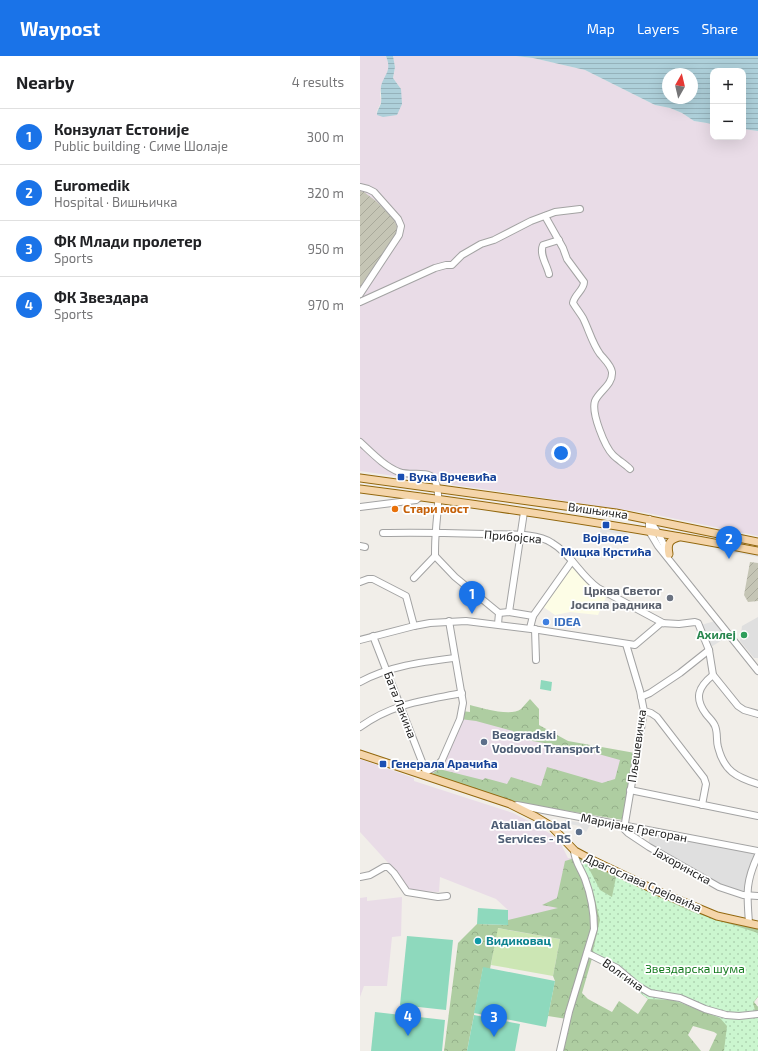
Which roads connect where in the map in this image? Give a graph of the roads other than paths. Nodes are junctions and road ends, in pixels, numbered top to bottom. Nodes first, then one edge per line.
1 (360, 187) edge
2 (580, 209) dead end
3 (545, 216) junction
4 (559, 240) junction
5 (549, 274) dead end
6 (360, 294) edge
7 (360, 302) edge
8 (360, 442) edge
9 (630, 469) dead end
10 (360, 478) edge
11 (437, 488) junction
12 (360, 489) edge
13 (420, 497) junction
14 (438, 499) junction
15 (360, 507) edge
16 (524, 512) junction
17 (649, 519) junction
18 (649, 531) junction
19 (436, 532) junction
20 (383, 533) dead end
21 (658, 533) junction
22 (521, 535) junction
23 (680, 537) junction
24 (758, 542) edge
25 (758, 551) edge
26 (669, 554) junction
27 (435, 556) junction
28 (572, 561) junction
29 (679, 572) junction
30 (414, 578) dead end
31 (360, 582) edge
32 (509, 612) junction
33 (500, 613) junction
34 (533, 616) junction
35 (449, 621) junction
36 (663, 623) junction
37 (498, 624) junction
38 (414, 626) junction
39 (532, 629) junction
40 (373, 636) junction
41 (360, 640) edge
42 (626, 644) junction
43 (710, 650) junction
44 (454, 658) junction
45 (536, 660) dead end
46 (757, 668) edge
47 (387, 671) junction
48 (713, 675) junction
49 (360, 682) edge
50 (462, 693) junction
51 (641, 697) junction
52 (400, 706) junction
53 (644, 711) junction
54 (758, 714) edge
55 (360, 728) edge
56 (360, 754) edge
57 (425, 774) junction
58 (758, 784) edge
59 (630, 790) junction
60 (510, 804) junction
61 (702, 805) junction
62 (758, 816) edge
63 (624, 826) junction
64 (574, 850) junction
65 (758, 851) edge
66 (758, 856) edge
67 (360, 876) edge
68 (447, 896) dead end
69 (747, 896) junction
70 (758, 896) edge
71 (749, 923) junction
72 (758, 925) edge
73 (587, 953) junction
74 (758, 1014) edge
75 (560, 1051) edge

1 - 6 street
2 - 3 street
3 - 4 street
3 - 7 street
4 - 5 street
4 - 9 street
8 - 11 street
10 - 11 main road, Вишњичка
11 - 14 street
11 - 17 main road, Вишњичка
12 - 13 main road, Вишњичка
13 - 14 main road, Вишњичка
13 - 15 street
14 - 16 main road, Вишњичка
14 - 19 street
16 - 18 main road, Вишњичка
16 - 22 street
17 - 18 street
17 - 21 street
17 - 24 main road, Вишњичка
18 - 21 main road, Вишњичка
18 - 29 street
19 - 20 street, Прибојска
19 - 22 street, Прибојска
19 - 27 street
21 - 23 main road, Вишњичка
21 - 26 street
22 - 28 street, Прибојска
22 - 32 street
23 - 25 main road, Вишњичка
23 - 26 main road
26 - 29 street
27 - 30 street
27 - 33 street
28 - 34 street
28 - 36 street, Прибојска
29 - 46 street
31 - 38 street
32 - 33 street
32 - 34 street
33 - 37 street
34 - 39 street
35 - 37 street
35 - 38 street
35 - 44 street
36 - 42 street
36 - 43 street
37 - 39 street
38 - 40 street
39 - 42 street
39 - 45 street
40 - 41 street
40 - 47 street, Бата Лакина
42 - 51 street, Пљешевичка
43 - 48 street
43 - 51 street
44 - 47 street
44 - 50 street
47 - 49 street
47 - 52 street, Бата Лакина
48 - 54 street
48 - 58 street
50 - 52 street
50 - 57 street
51 - 53 street, Пљешевичка
52 - 55 street
52 - 57 street, Бата Лакина
53 - 59 street, Пљешевичка
53 - 61 street
56 - 57 main road, Драгослава Срејовића
57 - 60 main road, Драгослава Срејовића
59 - 61 street
59 - 63 street, Пљешевичка
60 - 63 street, Маријане Грегоран
60 - 64 main road, Драгослава Срејовића
61 - 62 street
63 - 65 street, Маријане Грегоран
63 - 69 street, Јахоринска
64 - 71 main road, Драгослава Срејовића
64 - 73 street, Волгина
66 - 69 street
67 - 68 street
69 - 70 street, Јахоринска
69 - 71 street
71 - 72 main road, Драгослава Срејовића
73 - 74 street, Волгина
73 - 75 street, Волгина

